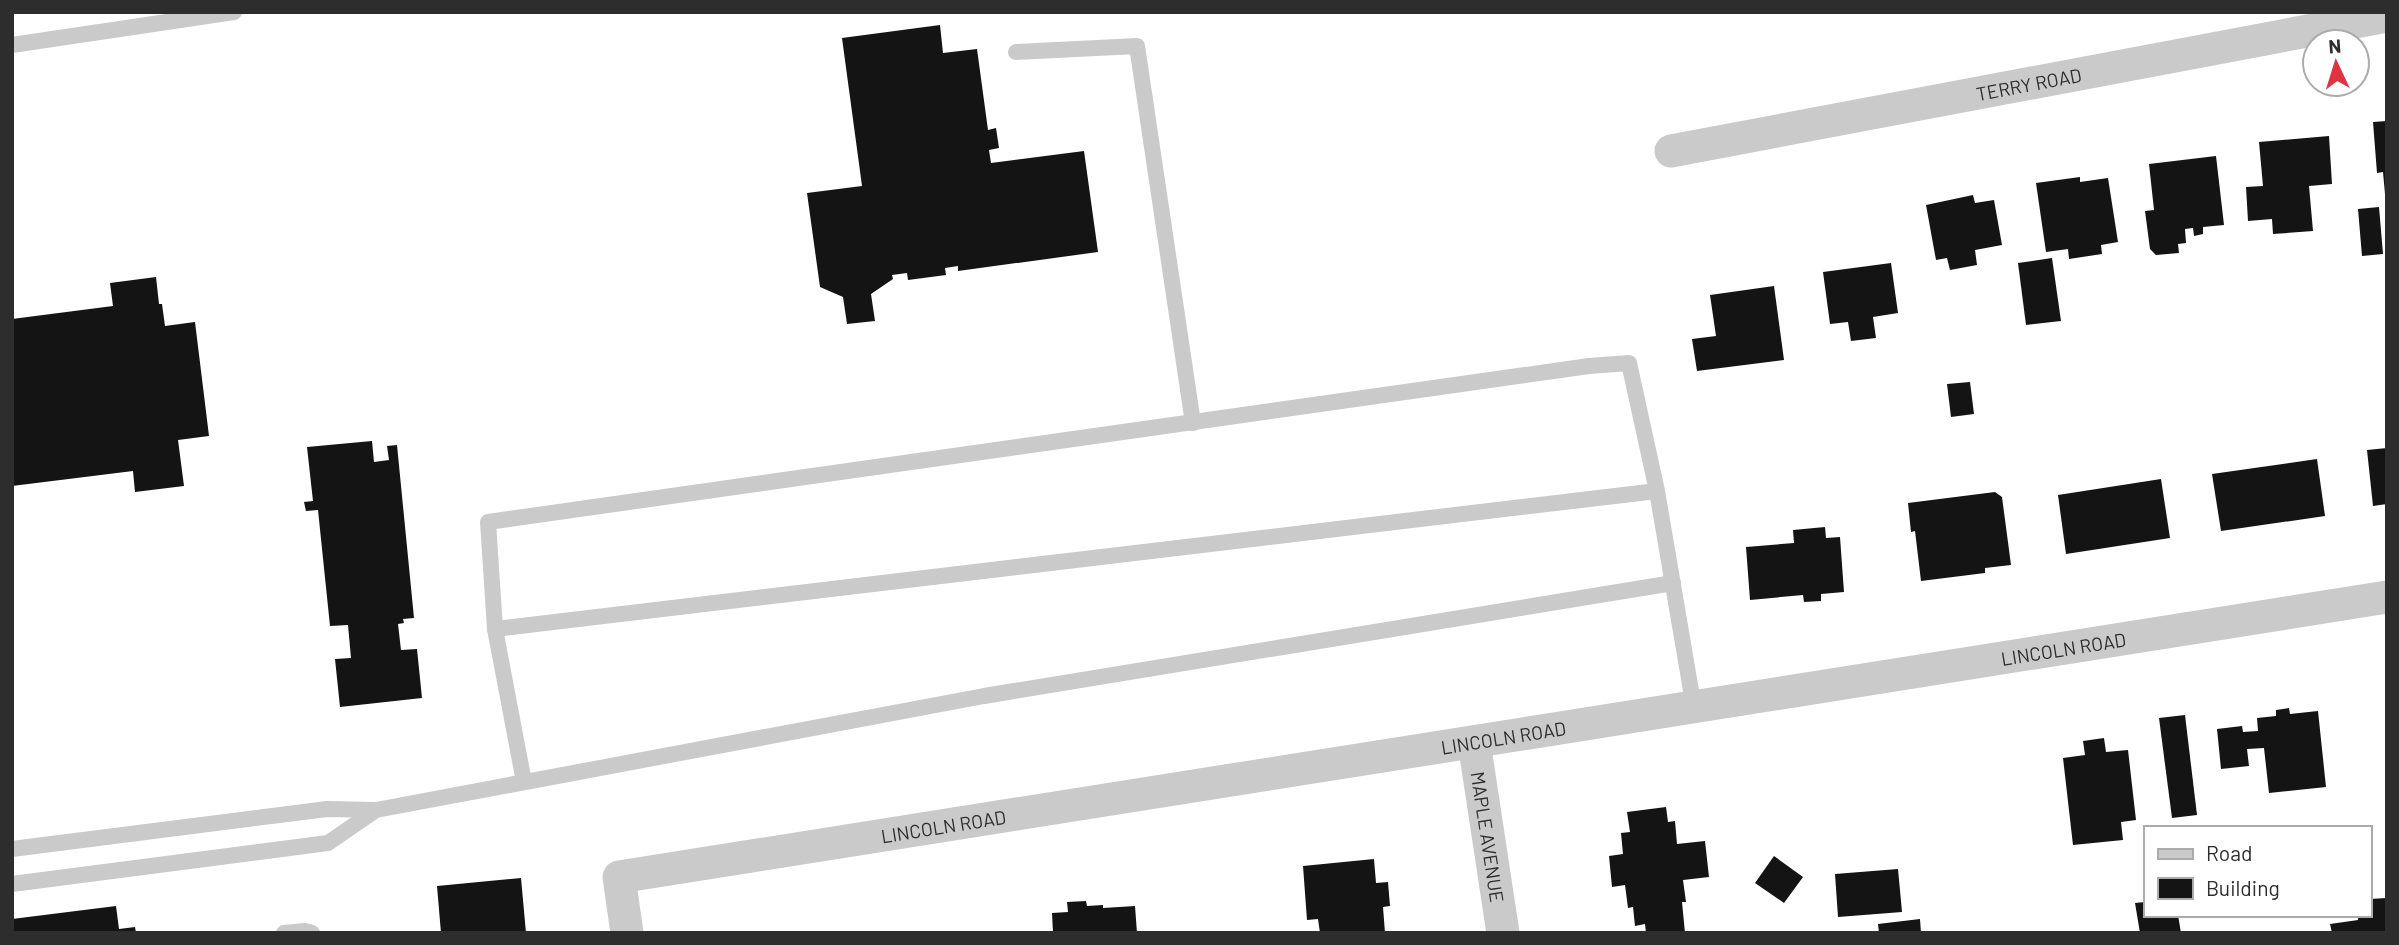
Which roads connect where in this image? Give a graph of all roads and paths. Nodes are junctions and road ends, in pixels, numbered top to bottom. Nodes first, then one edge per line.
1 (234, 12) edge
2 (207, 14) edge
3 (2387, 16) edge
4 (12, 44) edge
5 (1016, 52) dead end
6 (1671, 150) dead end
7 (1193, 422) junction
8 (1657, 491) junction
9 (1672, 583) junction
10 (2387, 597) edge
11 (495, 629) junction
12 (1694, 708) junction
13 (1474, 742) junction
14 (524, 782) junction
15 (376, 810) junction
16 (12, 849) edge
17 (12, 884) edge
18 (284, 933) edge
19 (312, 933) edge
20 (627, 933) edge
21 (1503, 933) edge

1 - 2 lane
2 - 4 lane
3 - 6 street, TERRY ROAD
5 - 7 lane
7 - 8 lane
7 - 11 lane
8 - 9 lane
8 - 11 lane
9 - 12 lane
9 - 14 lane
10 - 12 street, LINCOLN ROAD
11 - 14 lane
12 - 13 street, LINCOLN ROAD
13 - 20 street, LINCOLN ROAD
13 - 21 street, MAPLE AVENUE
14 - 15 lane
15 - 16 lane
15 - 17 lane
18 - 19 lane

